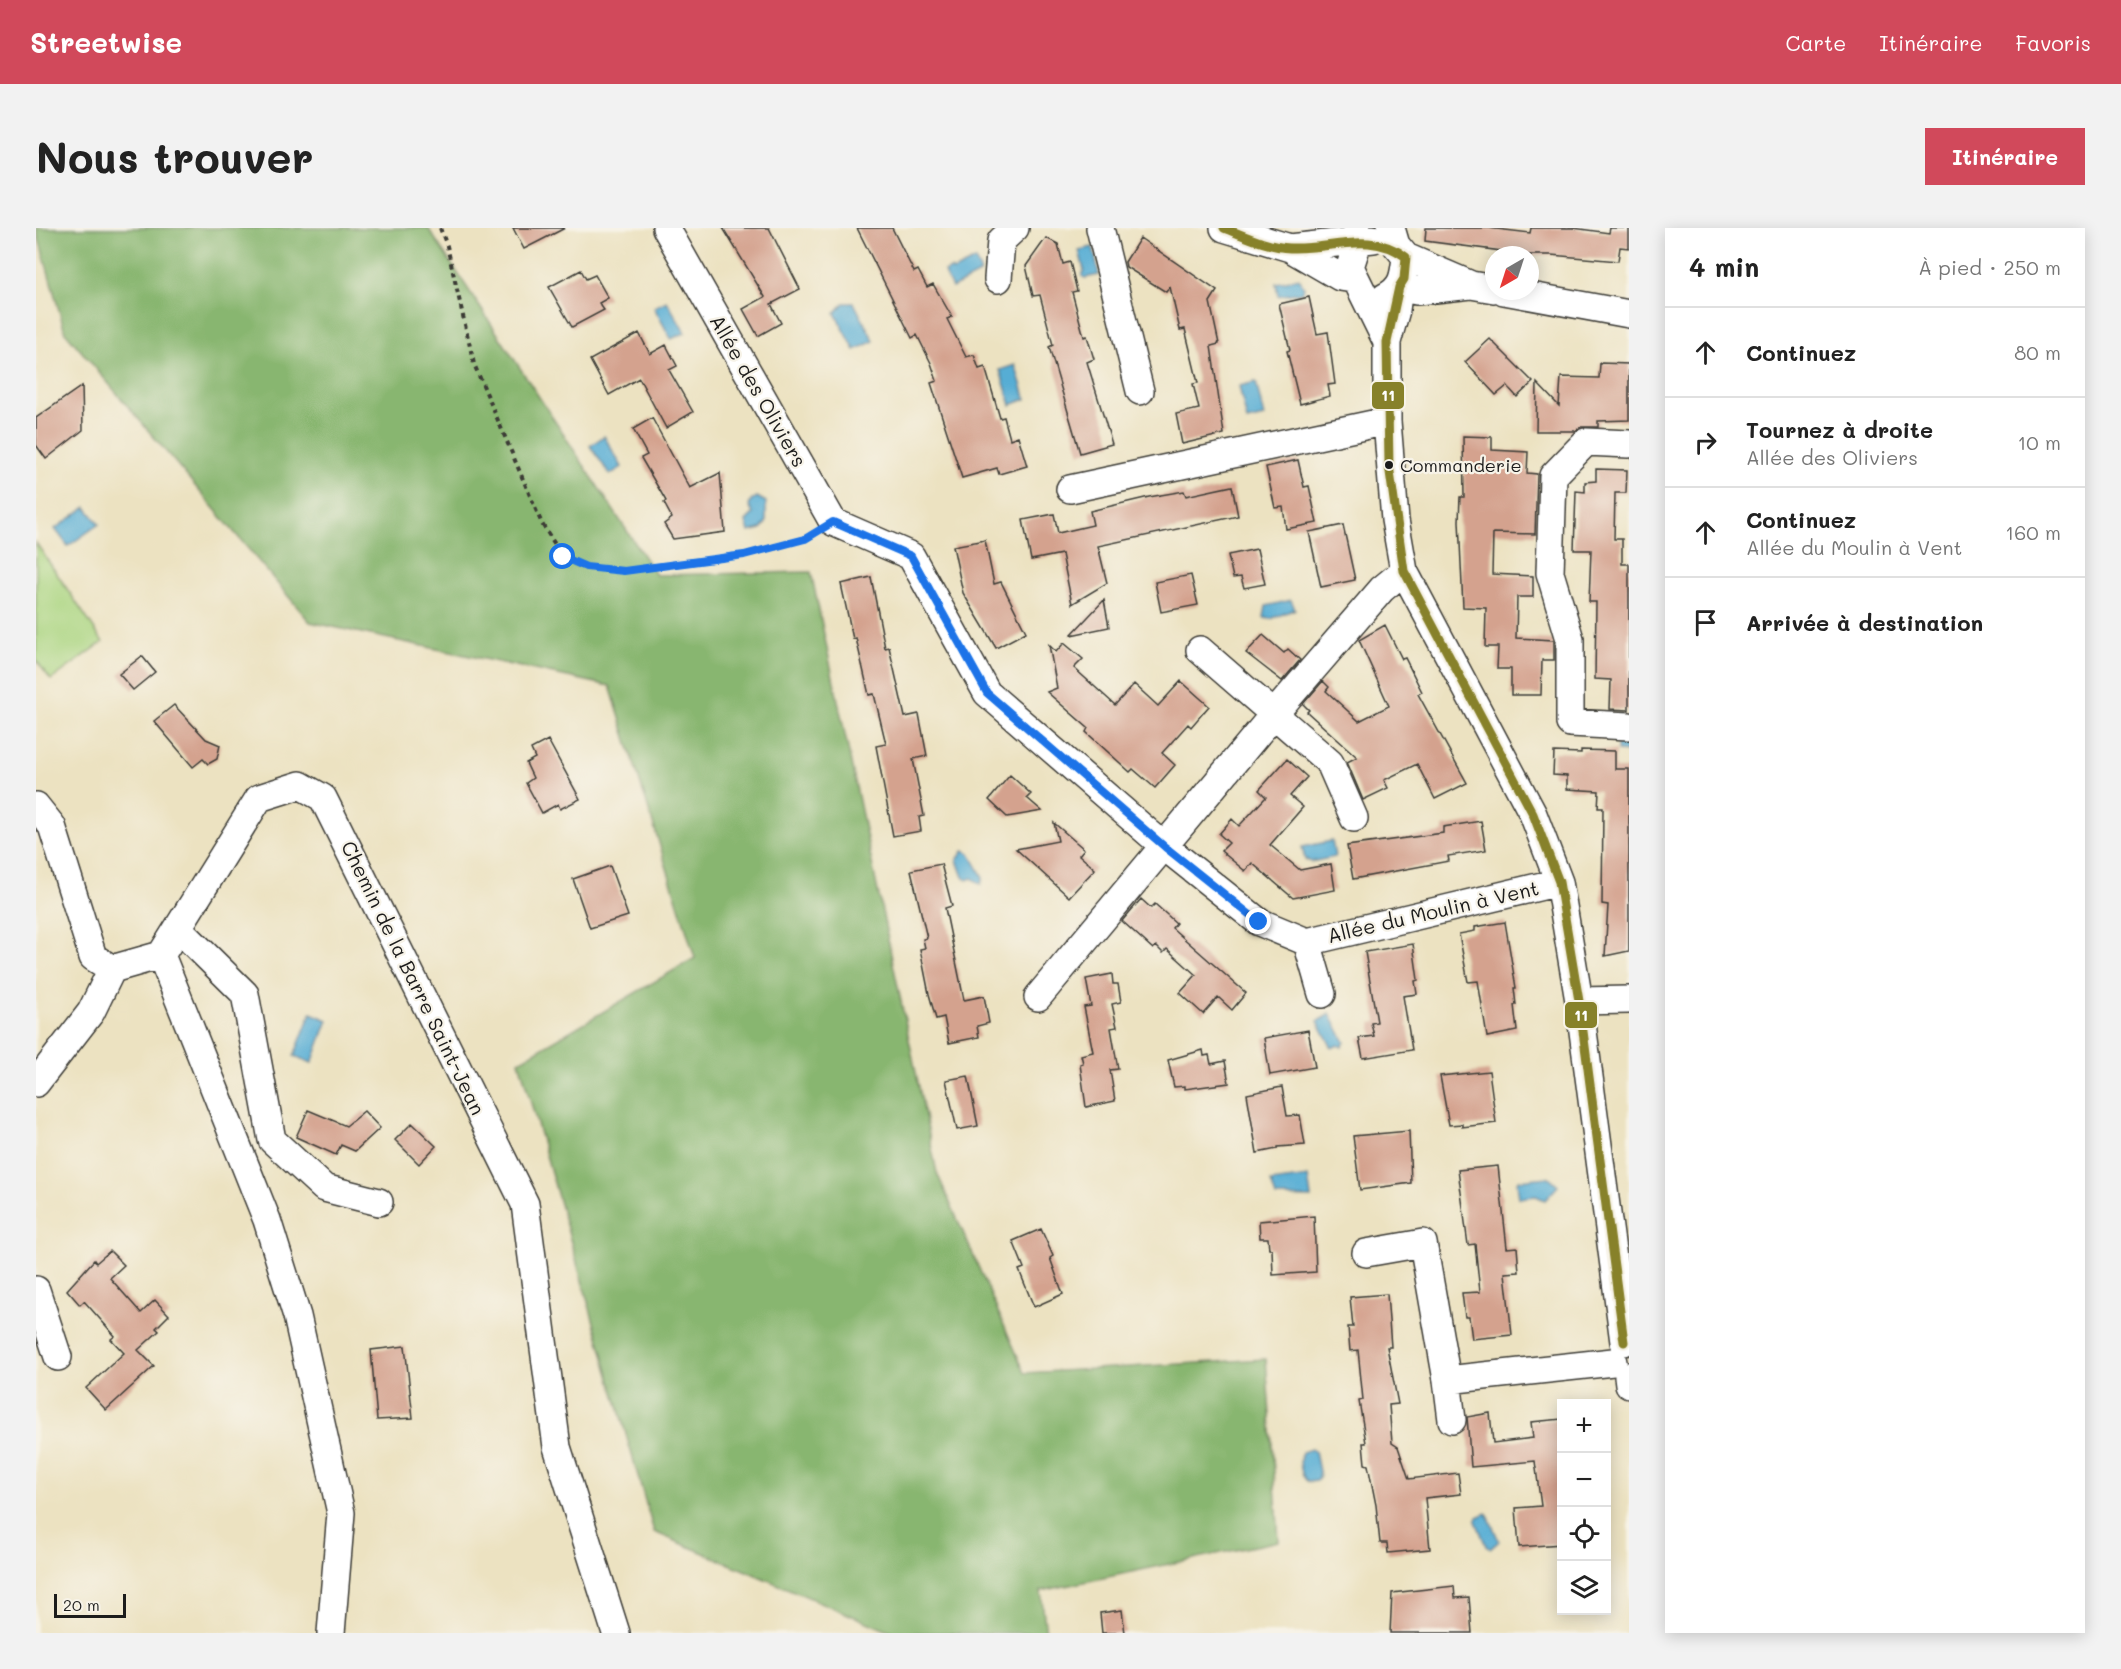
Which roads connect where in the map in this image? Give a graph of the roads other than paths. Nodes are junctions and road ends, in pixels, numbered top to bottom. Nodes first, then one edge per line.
1 (666, 228) edge
2 (1015, 228) edge
3 (1100, 228) edge
4 (1224, 228) edge
5 (1358, 235) edge
6 (1398, 243) edge
7 (1290, 248) junction
8 (998, 279) dead end
9 (1356, 283) junction
10 (1399, 287) junction
11 (1482, 287) edge
12 (1539, 297) edge
13 (1629, 314) edge
14 (1387, 342) junction
15 (1140, 391) dead end
16 (1386, 421) junction
17 (1629, 444) edge
18 (1070, 489) dead end
19 (867, 538) joint
20 (1404, 571) junction
21 (1200, 650) dead end
22 (1274, 714) junction
23 (1629, 726) edge
24 (36, 806) edge
25 (1354, 818) dead end
26 (1165, 847) junction
27 (1559, 882) junction
28 (178, 928) junction
29 (1307, 942) junction
30 (161, 955) junction
31 (112, 969) junction
32 (1322, 994) dead end
33 (1038, 997) dead end
34 (1629, 1000) edge
35 (1579, 1001) junction
36 (36, 1083) edge
37 (379, 1202) dead end
38 (1366, 1253) dead end
39 (36, 1290) edge
40 (58, 1357) dead end
41 (1625, 1364) edge
42 (1447, 1380) junction
43 (1452, 1420) dead end
44 (331, 1633) edge
45 (616, 1633) edge

1 - 19 street, Allée des Oliviers
2 - 8 street
3 - 15 street
4 - 7 street
5 - 6 street
5 - 7 street
5 - 9 street
6 - 10 street
6 - 11 street
7 - 9 street
9 - 10 street
9 - 14 street
10 - 11 street
10 - 14 street
12 - 13 street
14 - 16 street
16 - 18 street
16 - 20 street
17 - 23 street
19 - 26 street, Allée du Moulin à Vent
20 - 22 street
20 - 27 street
21 - 22 street
22 - 25 street
22 - 26 street
24 - 31 street
26 - 29 street, Allée du Moulin à Vent
26 - 33 street
27 - 29 street, Allée du Moulin à Vent
27 - 35 street
28 - 30 street, Chemin de la Barre Saint-Jean
28 - 37 street
28 - 45 street, Chemin de la Barre Saint-Jean
29 - 32 street, Allée du Moulin à Vent
30 - 31 street
30 - 44 street
31 - 36 street
34 - 35 street
35 - 41 street
38 - 42 street
39 - 40 street
41 - 42 street
42 - 43 street

